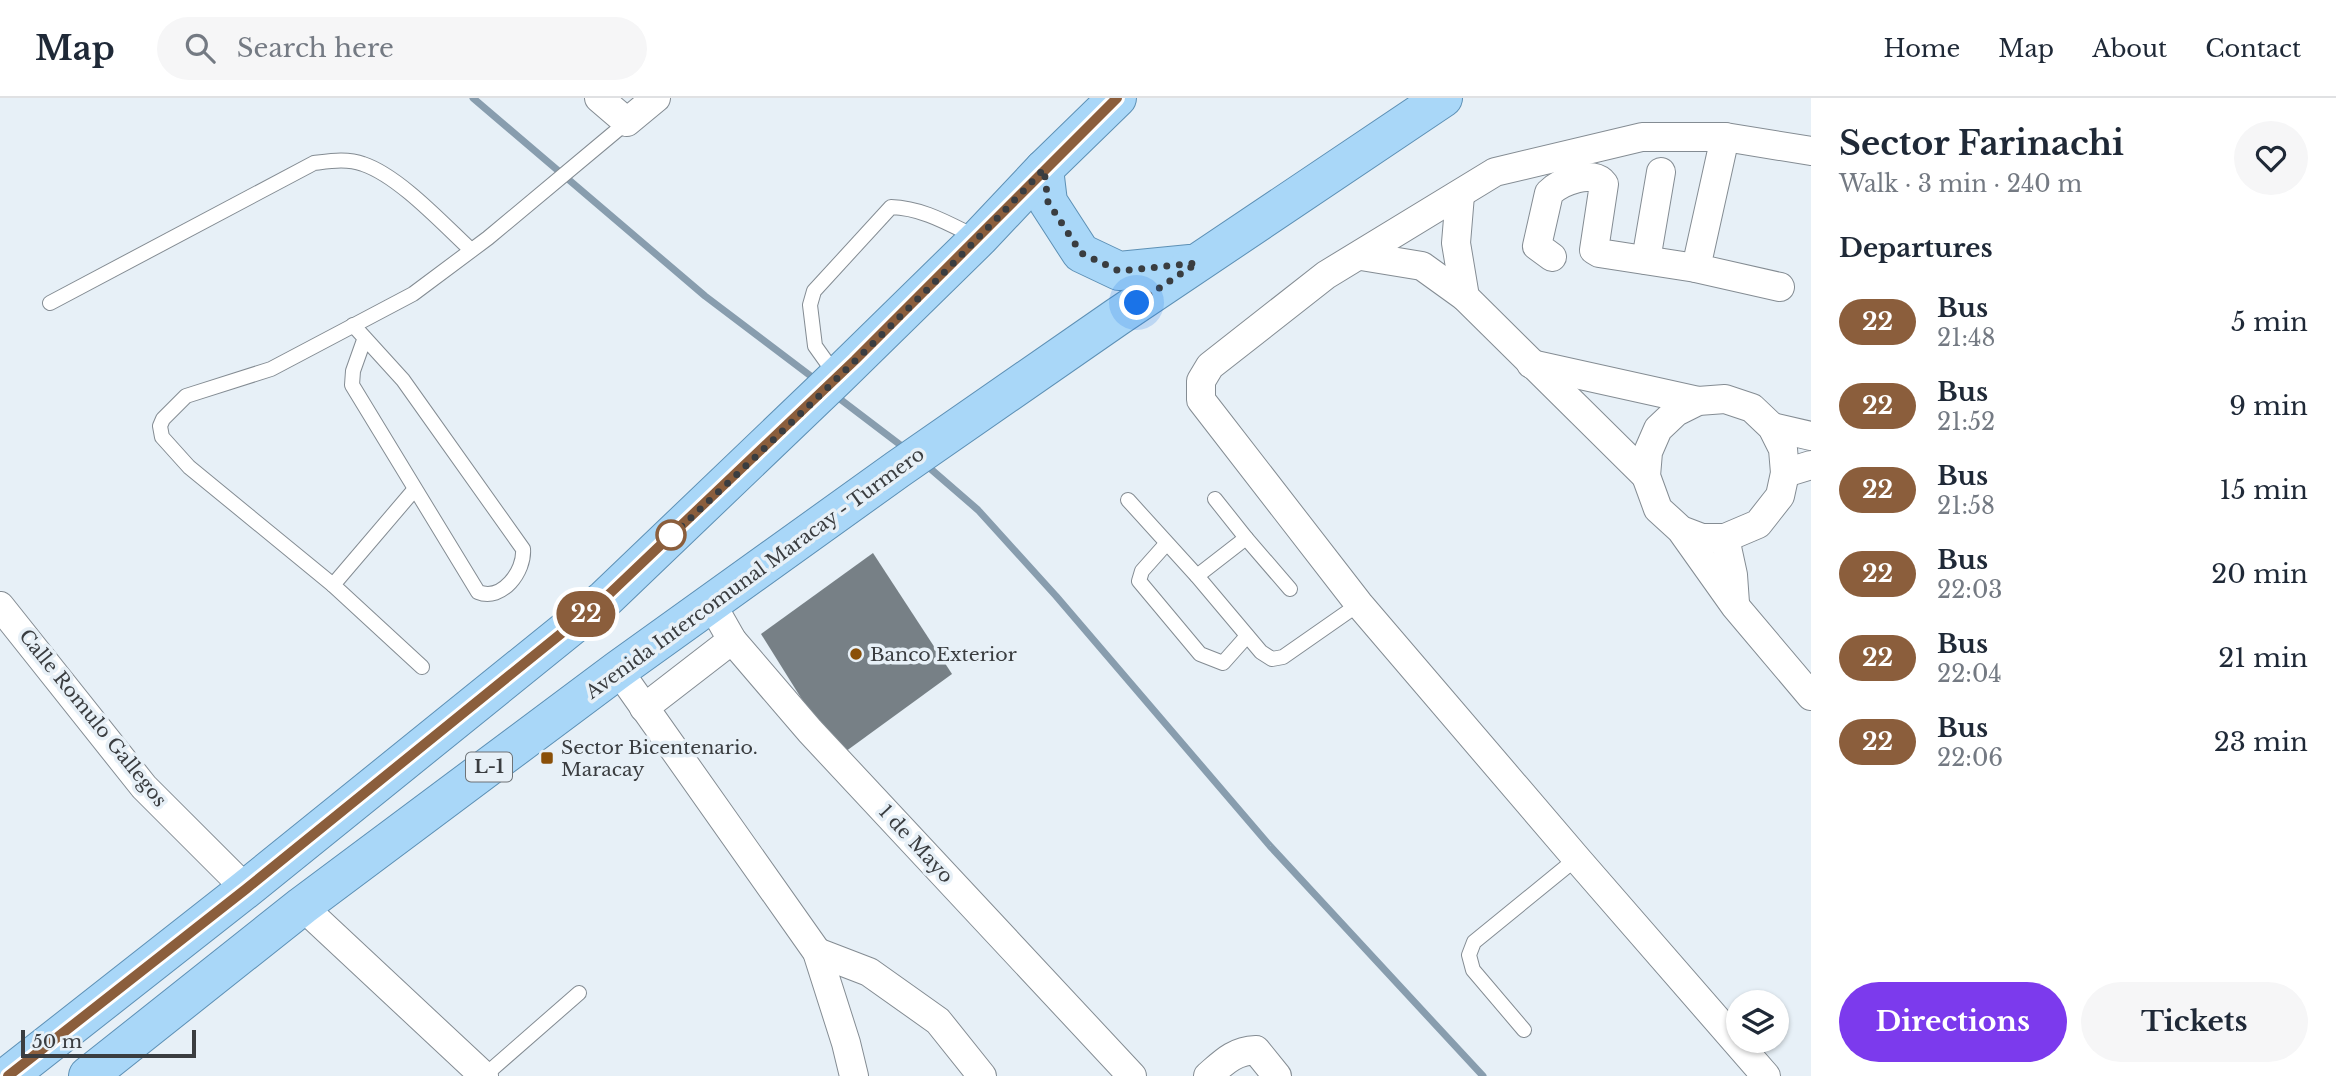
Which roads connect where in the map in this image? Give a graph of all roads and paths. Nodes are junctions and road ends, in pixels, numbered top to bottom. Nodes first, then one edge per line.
1 (599, 98) edge
2 (656, 98) edge
3 (1117, 98) edge
4 (1443, 98) edge
5 (627, 122) junction
6 (1725, 137) junction
7 (1811, 151) edge
8 (1044, 169) junction
9 (1661, 172) dead end
10 (1460, 195) junction
11 (979, 238) junction
12 (471, 250) junction
13 (1361, 256) junction
14 (1552, 257) dead end
15 (1646, 260) junction
16 (1197, 263) junction
17 (1696, 268) junction
18 (1780, 288) dead end
19 (1465, 297) junction
20 (50, 303) dead end
21 (353, 325) junction
22 (364, 340) junction
23 (1531, 364) junction
24 (834, 380) junction
25 (1698, 401) junction
26 (1772, 427) junction
27 (1811, 436) edge
28 (1798, 469) edge
29 (1646, 477) junction
30 (414, 490) junction
31 (1215, 499) dead end
32 (1128, 500) dead end
33 (1681, 530) junction
34 (1246, 538) junction
35 (1725, 538) junction
36 (1166, 544) junction
37 (1197, 576) junction
38 (333, 585) junction
39 (1290, 589) dead end
40 (711, 603) junction
41 (1359, 604) junction
42 (0, 606) edge
43 (1735, 606) junction
44 (1247, 636) junction
45 (732, 640) junction
46 (422, 667) dead end
47 (618, 670) junction
48 (1811, 696) edge
49 (644, 708) junction
50 (1578, 860) junction
51 (246, 889) junction
52 (302, 906) junction
53 (817, 952) junction
54 (579, 993) dead end
55 (1524, 1030) dead end
56 (8, 1076) edge
57 (88, 1076) edge
58 (484, 1076) edge
59 (854, 1076) edge
60 (982, 1076) edge
61 (1132, 1076) edge
62 (1208, 1076) edge
63 (1277, 1076) edge
64 (1766, 1076) edge

1 - 5 street
2 - 5 street
3 - 8 main road
4 - 16 main road, Avenida Intercomunal Maracay - Turmero / L-1
5 - 12 lane
6 - 7 street
6 - 10 street
6 - 17 street
8 - 11 main road
8 - 16 main road
9 - 15 street
10 - 13 street
10 - 19 street
11 - 24 main road
11 - 24 lane
12 - 20 lane
12 - 21 lane
13 - 19 street
13 - 41 street
14 - 15 street
15 - 17 street
16 - 40 main road, Avenida Intercomunal Maracay - Turmero / L-1
17 - 18 street
19 - 23 street
21 - 22 lane
21 - 38 lane
22 - 30 lane
22 - 30 lane
23 - 25 street
23 - 29 street
24 - 51 main road
25 - 26 street
25 - 29 street
26 - 27 street
26 - 28 street
28 - 35 street
29 - 33 street
30 - 38 lane
31 - 34 lane
32 - 36 lane
33 - 35 street
33 - 43 street
34 - 37 lane
34 - 39 lane
35 - 43 street
36 - 37 lane
36 - 44 lane
37 - 44 lane
38 - 46 lane
40 - 45 street, 1 de Mayo
40 - 47 main road, Avenida Intercomunal Maracay - Turmero / L-1
41 - 44 lane
41 - 50 street
42 - 51 street, Calle Romulo Gallegos
43 - 48 street
45 - 49 street
45 - 61 street, 1 de Mayo
47 - 49 street
47 - 52 main road, Avenida Intercomunal Maracay - Turmero / L-1
49 - 53 street
50 - 55 lane
50 - 64 street
51 - 56 main road
52 - 57 main road, Avenida Intercomunal Maracay - Turmero / L-1
52 - 58 street
53 - 59 street
53 - 60 street
54 - 58 lane
62 - 63 street

